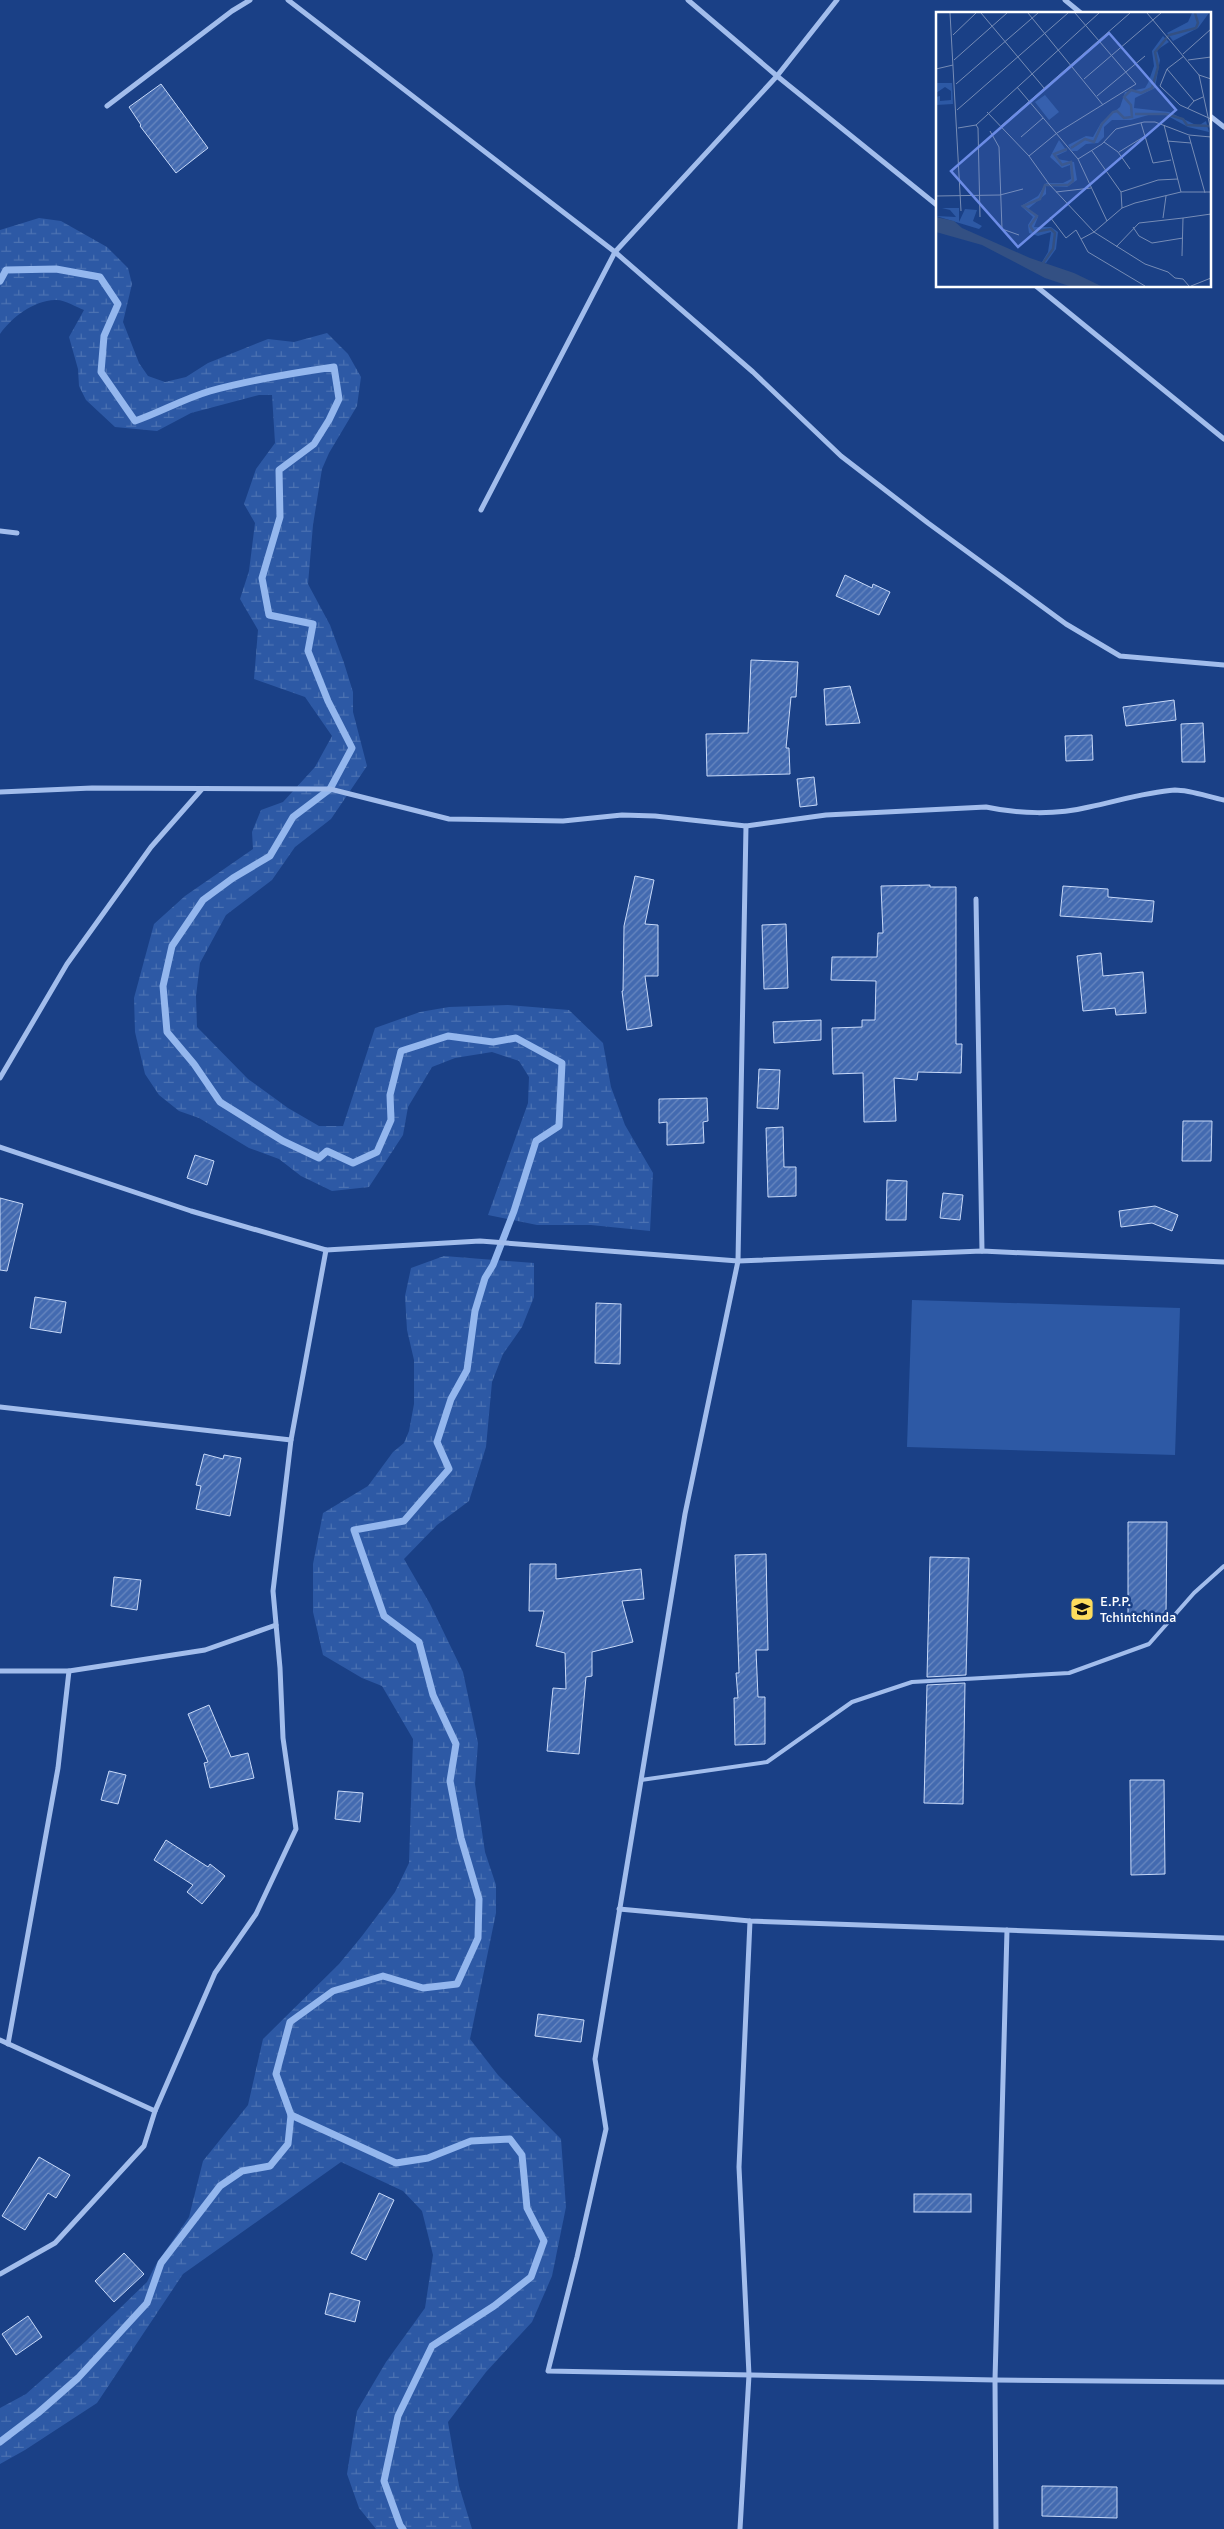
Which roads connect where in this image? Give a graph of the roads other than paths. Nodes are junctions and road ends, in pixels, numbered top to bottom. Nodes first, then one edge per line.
1 (250, 0) edge
2 (288, 0) edge
3 (688, 0) edge
4 (837, 0) edge
5 (1065, 0) edge
6 (1080, 12) edge
7 (777, 76) junction
8 (108, 106) dead end
9 (1212, 118) edge
10 (1224, 127) edge
11 (936, 204) edge
12 (614, 252) junction
13 (1038, 288) edge
14 (1224, 438) edge
15 (481, 510) dead end
16 (0, 531) edge
17 (17, 533) dead end
18 (1224, 665) edge
19 (202, 788) junction
20 (0, 792) edge
21 (1224, 800) edge
22 (746, 826) junction
23 (976, 899) dead end
24 (0, 1078) edge
25 (0, 1147) edge
26 (326, 1250) junction
27 (982, 1251) junction
28 (738, 1261) junction
29 (1224, 1262) edge
30 (0, 1407) edge
31 (291, 1440) junction
32 (1224, 1566) edge
33 (276, 1625) junction
34 (0, 1671) edge
35 (69, 1671) junction
36 (641, 1780) junction
37 (619, 1910) junction
38 (750, 1921) junction
39 (1006, 1930) junction
40 (1224, 1938) edge
41 (0, 2040) edge
42 (8, 2044) junction
43 (155, 2111) junction
44 (0, 2274) edge
45 (749, 2375) junction
46 (995, 2380) junction
47 (1224, 2382) edge
48 (740, 2529) edge
49 (996, 2529) edge

1 - 8 street
2 - 12 street
3 - 7 street
4 - 7 street
5 - 6 street
7 - 11 street
7 - 12 street
9 - 10 street
12 - 15 street
12 - 18 street
13 - 14 street
16 - 17 street
19 - 20 street
19 - 22 street
19 - 24 street
21 - 22 street
22 - 28 street
23 - 27 street
25 - 26 street
26 - 28 street
26 - 31 street
27 - 28 street
27 - 29 street
28 - 36 street
30 - 31 street
31 - 33 street
32 - 36 lane
33 - 35 street
33 - 43 street
34 - 35 street
35 - 42 street
36 - 37 street
37 - 38 street
37 - 45 street
38 - 39 street
38 - 45 street
39 - 40 street
39 - 46 street
41 - 42 street
42 - 43 street
43 - 44 street
45 - 46 street
45 - 48 street
46 - 47 street
46 - 49 street

